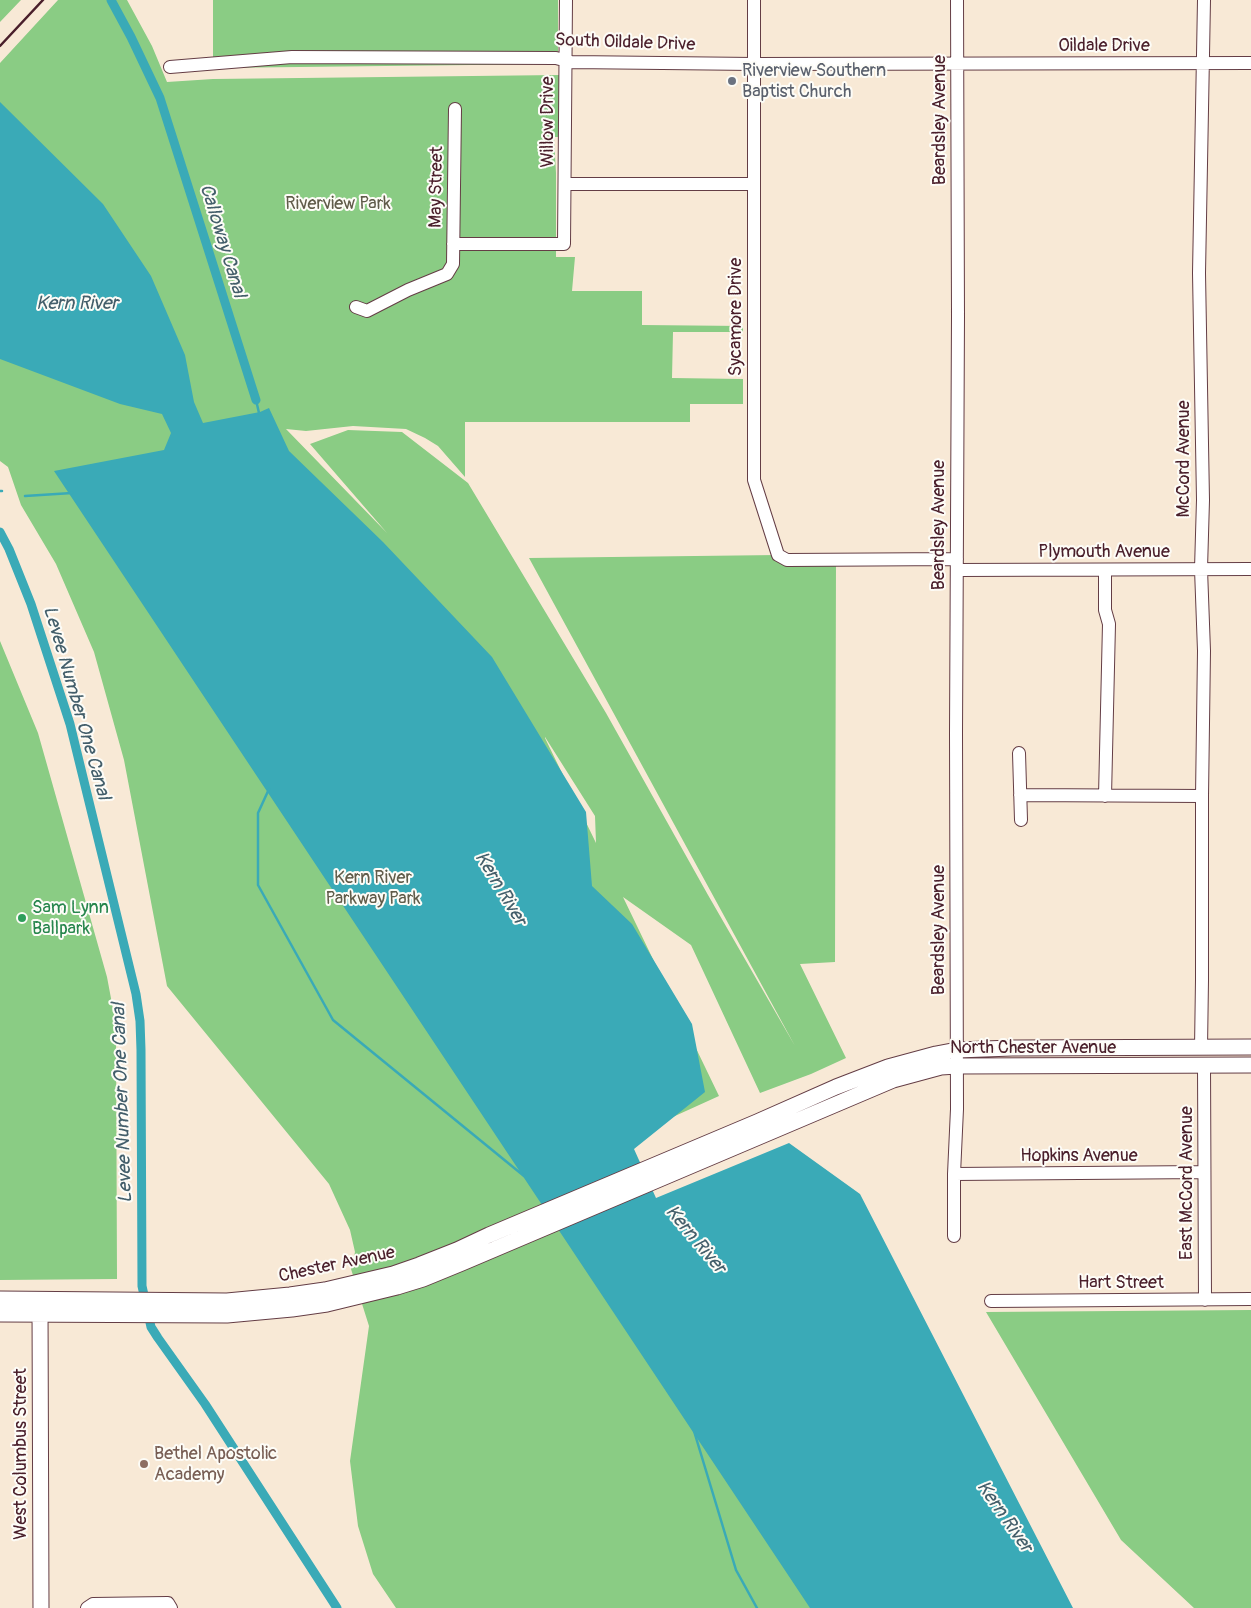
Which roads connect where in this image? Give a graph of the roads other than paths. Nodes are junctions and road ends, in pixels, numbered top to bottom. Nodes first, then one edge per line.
1 (566, 0) edge
2 (754, 0) edge
3 (957, 0) edge
4 (1204, 0) edge
5 (565, 60) junction
6 (957, 63) junction
7 (754, 64) junction
8 (1203, 64) junction
9 (1251, 64) edge
10 (170, 66) dead end
11 (455, 109) dead end
12 (565, 184) junction
13 (754, 184) junction
14 (453, 244) junction
15 (564, 244) joint
16 (356, 307) dead end
17 (787, 560) joint
18 (957, 564) junction
19 (1201, 569) junction
20 (1251, 569) edge
21 (1105, 570) junction
22 (1019, 753) dead end
23 (1020, 794) junction
24 (1106, 796) junction
25 (1202, 796) junction
26 (1021, 820) dead end
27 (1230, 1047) junction
28 (1251, 1047) edge
29 (1201, 1048) junction
30 (957, 1050) junction
31 (1251, 1065) edge
32 (957, 1066) junction
33 (1162, 1066) junction
34 (1204, 1066) junction
35 (661, 1162) joint
36 (1204, 1172) junction
37 (954, 1174) junction
38 (656, 1180) joint
39 (954, 1236) dead end
40 (0, 1299) edge
41 (1251, 1299) edge
42 (1205, 1300) junction
43 (990, 1301) dead end
44 (40, 1306) junction
45 (164, 1308) junction
46 (0, 1314) edge
47 (170, 1606) edge
48 (87, 1607) edge
49 (41, 1608) edge

1 - 5 street, Willow Drive
2 - 7 street, Sycamore Drive
3 - 6 street, Beardsley Avenue
4 - 8 street, McCord Avenue
5 - 7 street, South Oildale Drive
5 - 10 street, South Oildale Drive
5 - 12 street, Willow Drive
6 - 7 street, South Oildale Drive
6 - 8 street, Oildale Drive
6 - 18 street, Beardsley Avenue
7 - 13 street, Sycamore Drive
8 - 9 street, Oildale Drive
8 - 19 street, McCord Avenue
11 - 14 street, May Street
12 - 13 street
12 - 15 street, Willow Drive
13 - 17 street, Sycamore Drive
14 - 15 street, May Street
14 - 16 street
17 - 18 street, Plymouth Avenue
18 - 21 street, Plymouth Avenue
18 - 30 street, Beardsley Avenue
19 - 20 street, Plymouth Avenue
19 - 21 street, Plymouth Avenue
19 - 25 street, McCord Avenue
21 - 24 street
22 - 23 street
23 - 24 street
23 - 26 street
24 - 25 street
25 - 29 street, McCord Avenue
27 - 28 main road, North Chester Avenue
27 - 29 main road, North Chester Avenue
27 - 34 main road
29 - 30 main road, North Chester Avenue
29 - 33 main road
30 - 32 street, Beardsley Avenue
30 - 35 main road, North Chester Avenue
31 - 34 main road, North Chester Avenue
32 - 33 main road, North Chester Avenue
32 - 37 street, Beardsley Avenue
32 - 38 main road, North Chester Avenue
33 - 34 main road, North Chester Avenue
34 - 36 street, East McCord Avenue
35 - 45 main road, Chester Avenue
36 - 37 street, Hopkins Avenue
36 - 42 street, East McCord Avenue
37 - 39 street, Beardsley Avenue
38 - 45 main road, Chester Avenue
40 - 44 main road, Chester Avenue
41 - 42 street, Hart Street
42 - 43 street, Hart Street
44 - 45 main road, Chester Avenue
44 - 46 main road, Chester Avenue
44 - 49 main road, West Columbus Street
47 - 48 street

